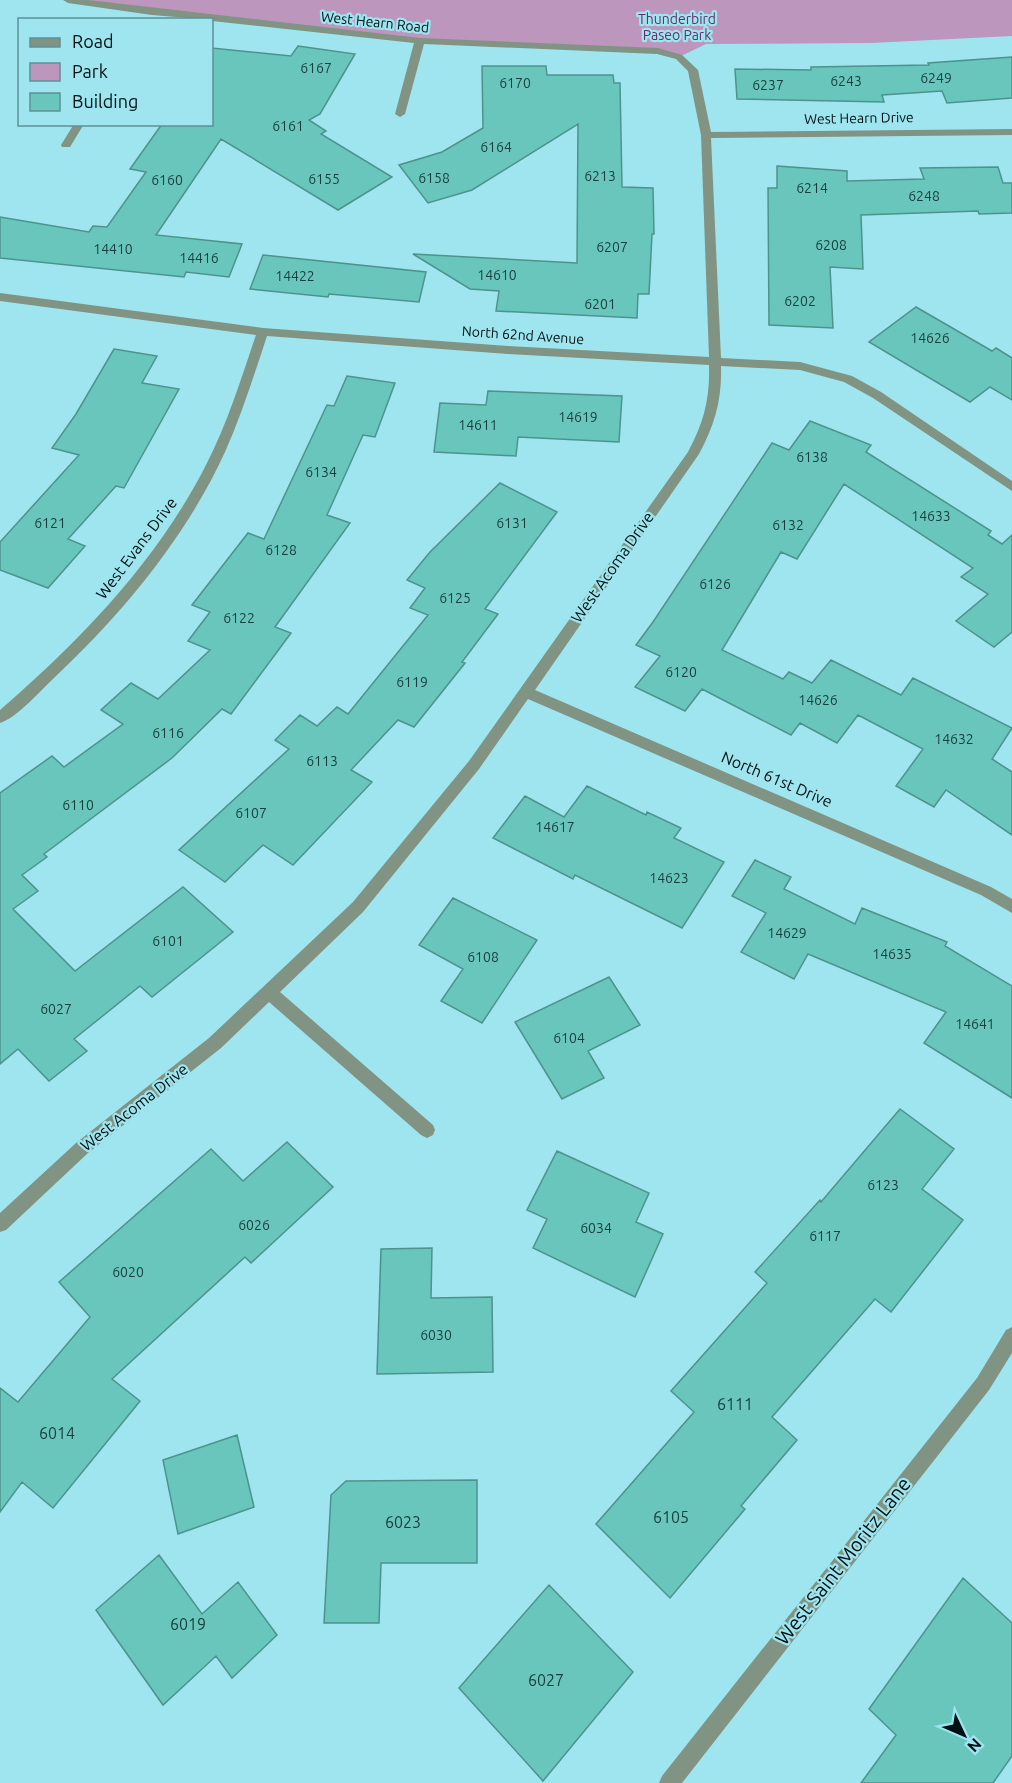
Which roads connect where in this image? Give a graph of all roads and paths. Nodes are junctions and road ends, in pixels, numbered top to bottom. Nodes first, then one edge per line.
1 (68, 0) edge
2 (150, 16) edge
3 (172, 18) edge
4 (213, 22) edge
5 (420, 41) junction
6 (680, 57) joint
7 (400, 114) dead end
8 (78, 126) edge
9 (1012, 132) edge
10 (706, 135) junction
11 (66, 145) dead end
12 (0, 297) edge
13 (263, 332) junction
14 (714, 361) junction
15 (1012, 487) edge
16 (524, 691) junction
17 (0, 718) edge
18 (1012, 908) edge
19 (269, 992) junction
20 (427, 1130) dead end
21 (0, 1224) edge
22 (1012, 1336) edge
23 (669, 1783) edge

1 - 2 street, West Hearn Road
2 - 3 street, West Hearn Road
4 - 5 street, West Hearn Road
5 - 6 street, West Hearn Road
5 - 7 street
6 - 10 street, West Acoma Drive
8 - 11 street
9 - 10 street, West Hearn Drive
10 - 14 street, West Acoma Drive
12 - 13 street, North 62nd Avenue
13 - 14 street, North 62nd Avenue
13 - 17 street, West Evans Drive
14 - 15 street, North 62nd Avenue
14 - 16 street, West Acoma Drive
16 - 18 street, North 61st Drive
16 - 19 street, West Acoma Drive
19 - 20 street
19 - 21 street, West Acoma Drive
22 - 23 street, West Saint Moritz Lane

